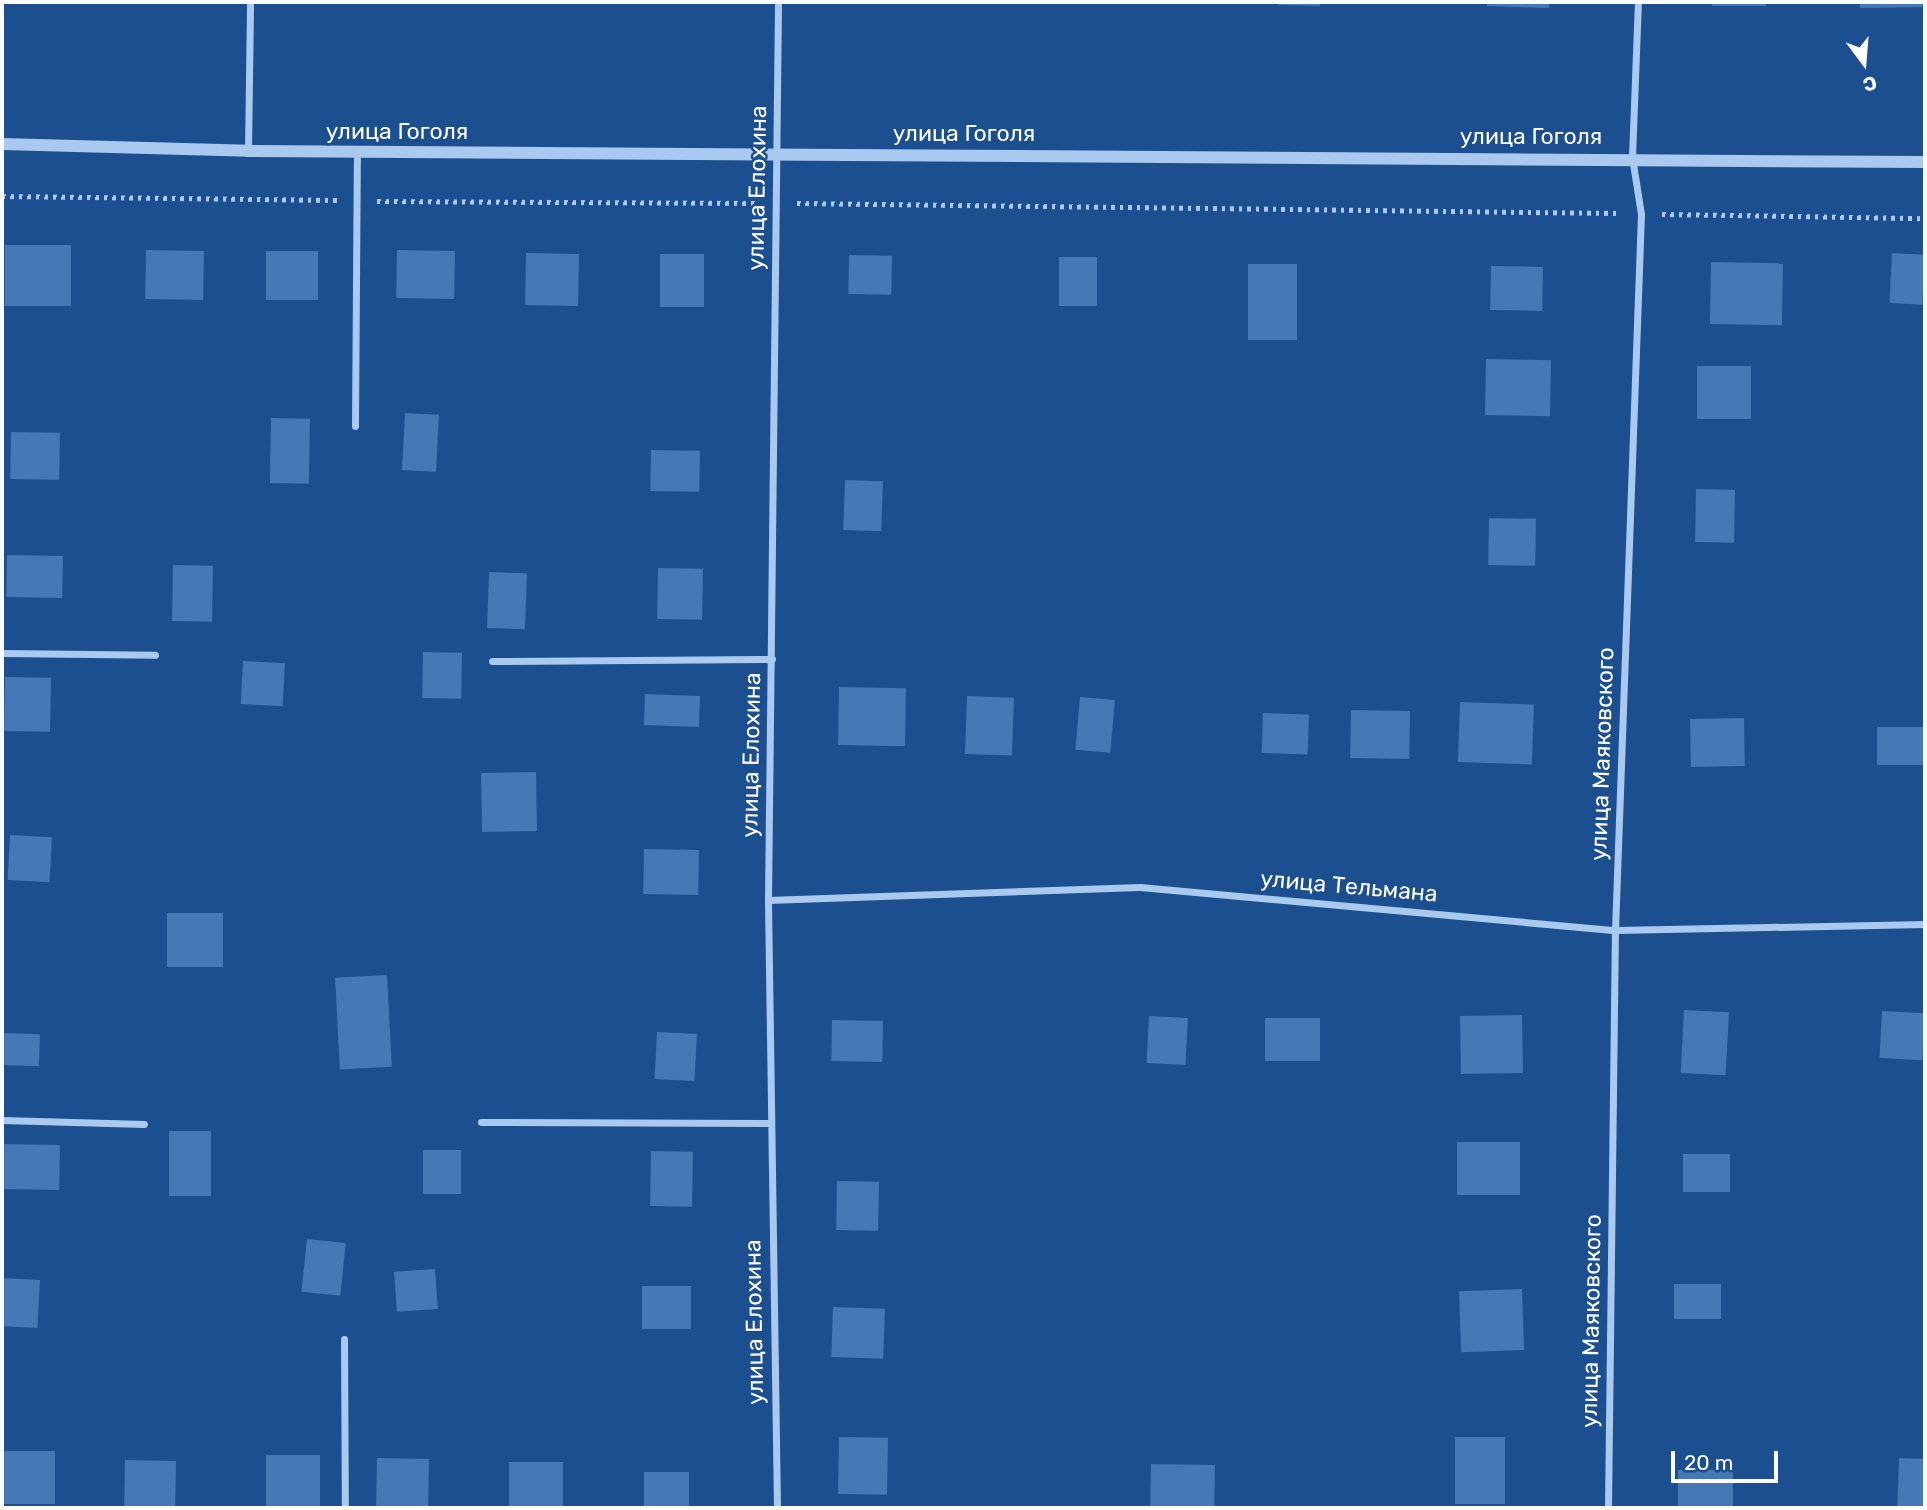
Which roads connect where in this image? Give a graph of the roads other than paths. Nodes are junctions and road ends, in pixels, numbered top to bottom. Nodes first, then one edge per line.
1 (250, 2) edge
2 (778, 2) edge
3 (1639, 2) edge
4 (2, 144) edge
5 (248, 151) junction
6 (357, 152) junction
7 (777, 153) junction
8 (1632, 158) junction
9 (1925, 162) edge
10 (355, 426) dead end
11 (2, 653) edge
12 (155, 655) dead end
13 (772, 659) junction
14 (492, 661) dead end
15 (768, 900) junction
16 (1925, 924) edge
17 (1615, 930) junction
18 (2, 1120) edge
19 (481, 1122) dead end
20 (768, 1123) junction
21 (144, 1124) dead end
22 (344, 1339) dead end
23 (345, 1508) edge
24 (777, 1508) edge
25 (1608, 1508) edge

1 - 5 street
2 - 7 street, улица Елохина
3 - 8 street, улица Маяковского
4 - 5 street, улица Гоголя
5 - 6 street, улица Гоголя
6 - 7 street, улица Гоголя
6 - 10 street
7 - 8 street, улица Гоголя
7 - 13 street, улица Елохина
8 - 9 street, улица Гоголя
8 - 17 street, улица Маяковского
11 - 12 street
13 - 14 street
13 - 15 street, улица Елохина
15 - 17 street, улица Тельмана
15 - 20 street, улица Елохина
16 - 17 street, улица Тельмана
17 - 25 street, улица Маяковского
18 - 21 street
19 - 20 street
20 - 24 street, улица Елохина
22 - 23 street

